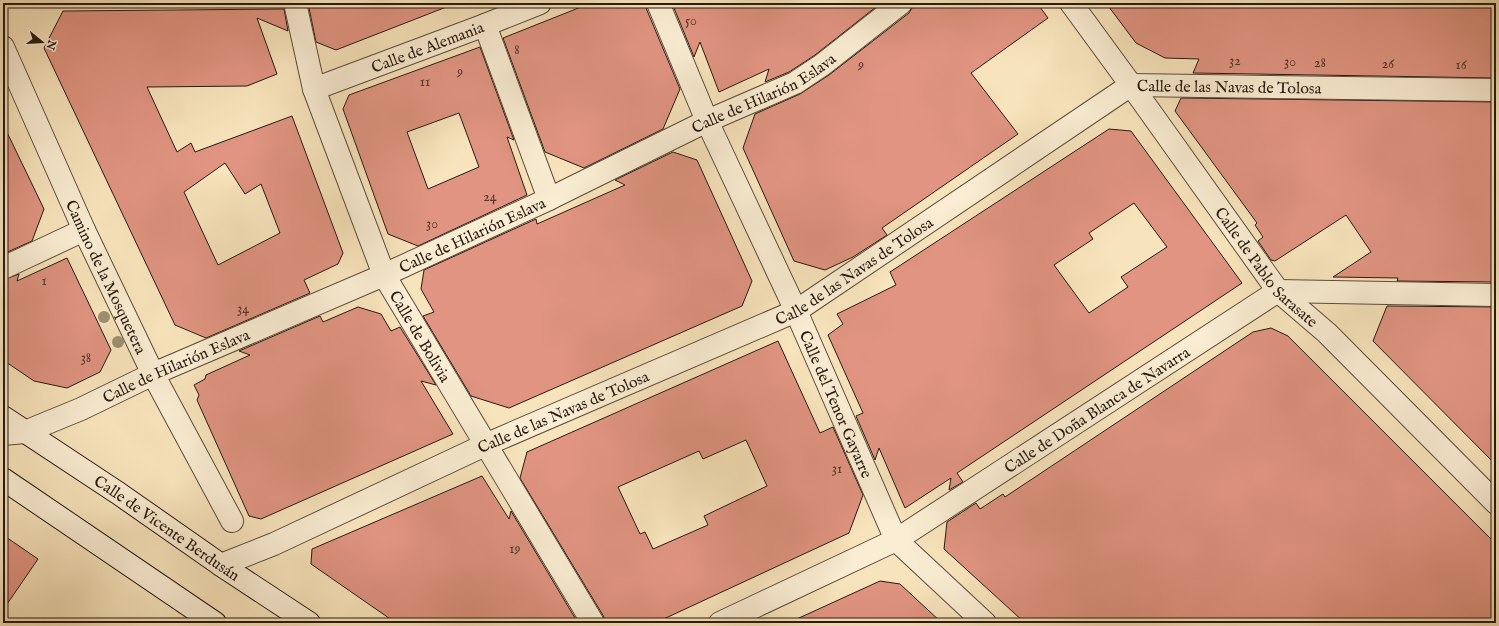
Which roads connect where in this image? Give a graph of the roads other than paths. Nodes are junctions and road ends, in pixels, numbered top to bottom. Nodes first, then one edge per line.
1 (295, 3) edge
2 (540, 3) edge
3 (658, 3) edge
4 (901, 3) edge
5 (1071, 3) edge
6 (485, 25) junction
7 (3, 47) edge
8 (1131, 85) junction
9 (314, 89) junction
10 (1496, 90) edge
11 (707, 122) junction
12 (549, 199) junction
13 (84, 230) junction
14 (3, 268) edge
15 (384, 275) junction
16 (1278, 291) junction
17 (1496, 295) edge
18 (796, 311) junction
19 (153, 374) junction
20 (3, 417) edge
21 (25, 432) junction
22 (3, 434) edge
23 (485, 445) junction
24 (3, 479) edge
25 (1496, 503) edge
26 (232, 521) dead end
27 (896, 540) junction
28 (221, 565) junction
29 (215, 623) edge
30 (309, 623) edge
31 (594, 623) edge
32 (720, 623) edge
33 (985, 623) edge

1 - 9 street, Calle de Bolivia
2 - 6 street, Calle de Alemania
3 - 11 street, Calle del Tenor Gayarre
4 - 11 street, Calle de Hilarión Eslava
5 - 8 street, Calle de Pablo Sarasate
6 - 9 street, Calle de Alemania
6 - 12 street
7 - 13 street, Camino de la Mosquetera
8 - 10 street, Calle de las Navas de Tolosa
8 - 16 street, Calle de Pablo Sarasate
8 - 18 street, Calle de las Navas de Tolosa
9 - 15 street, Calle de Bolivia
11 - 12 street, Calle de Hilarión Eslava
11 - 18 street, Calle del Tenor Gayarre
12 - 15 street, Calle de Hilarión Eslava
13 - 14 street
13 - 19 street, Camino de la Mosquetera
15 - 19 street, Calle de Hilarión Eslava
15 - 23 street, Calle de Bolivia
16 - 17 street
16 - 25 street, Calle de Pablo Sarasate
16 - 27 street, Calle de Doña Blanca de Navarra
18 - 23 street, Calle de las Navas de Tolosa
18 - 27 street, Calle del Tenor Gayarre
19 - 21 street, Calle de Hilarión Eslava
19 - 26 street, Camino de la Mosquetera
20 - 21 street, Calle de Vicente Berdusán
21 - 22 street
21 - 28 street, Calle de Vicente Berdusán
23 - 28 street, Calle de las Navas de Tolosa
23 - 31 street, Calle de Bolivia
24 - 29 street
27 - 32 street, Calle de Doña Blanca de Navarra
27 - 33 street, Calle del Tenor Gayarre
28 - 30 street, Calle de Vicente Berdusán

